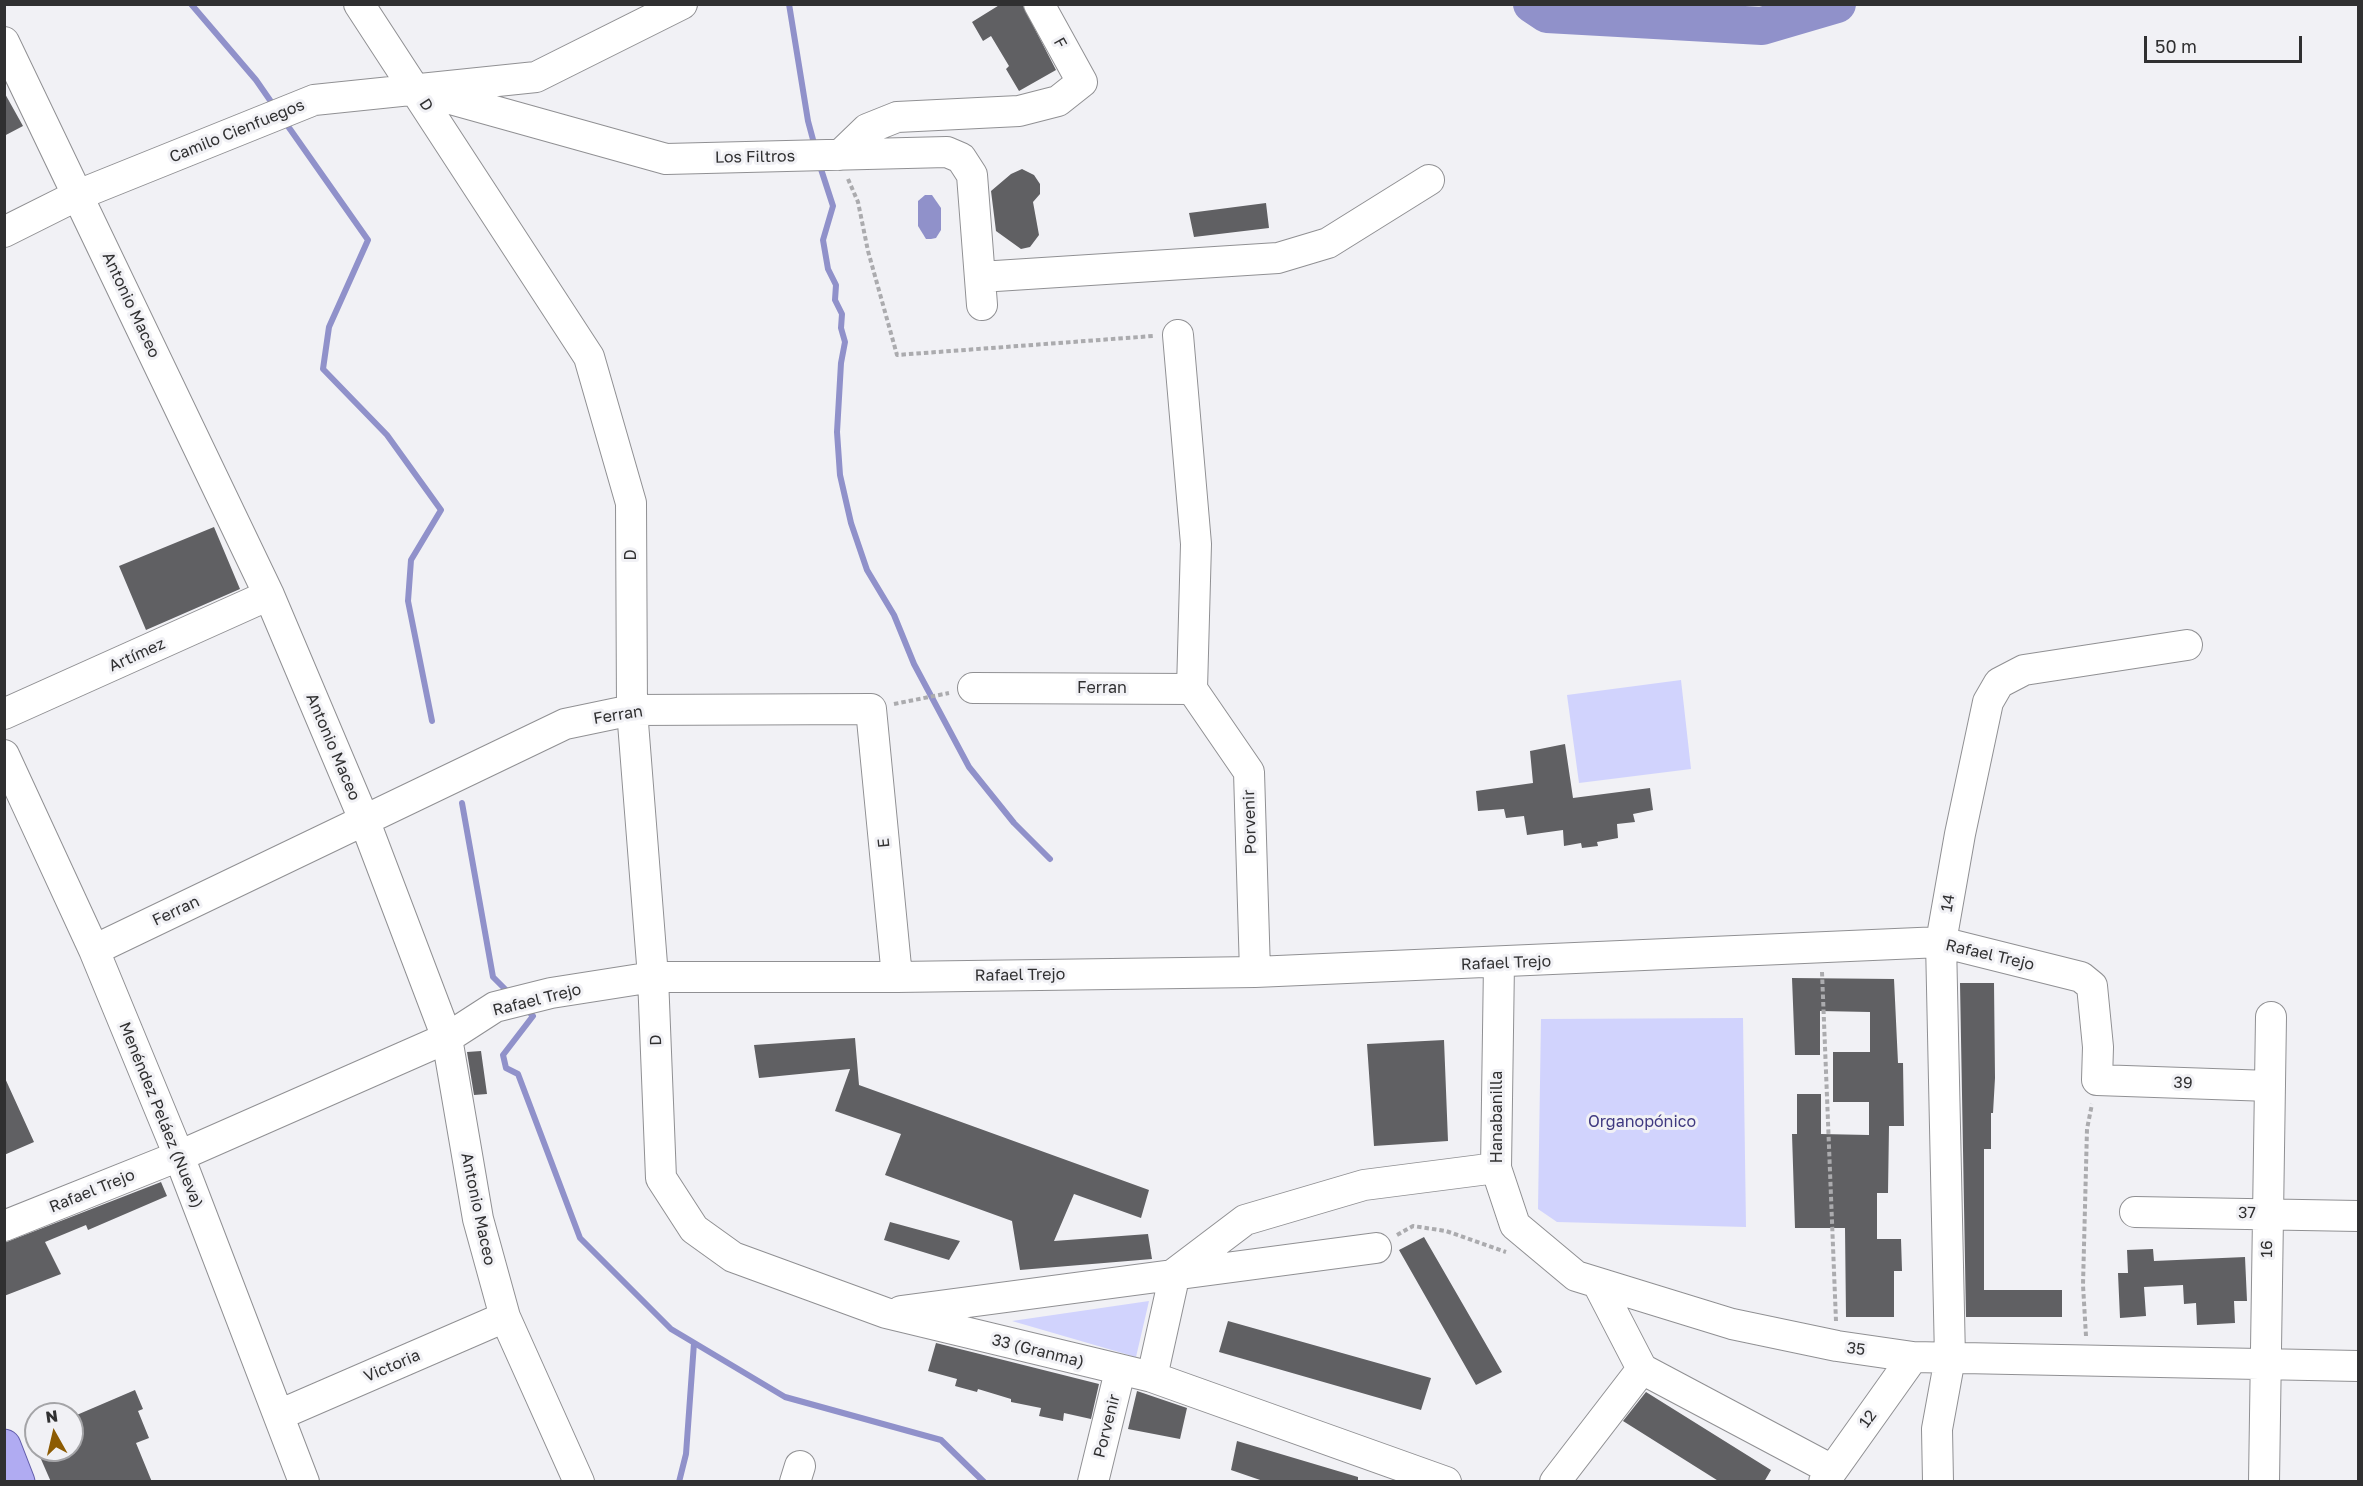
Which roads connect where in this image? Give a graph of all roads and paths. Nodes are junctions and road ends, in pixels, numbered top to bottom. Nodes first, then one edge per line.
1 (359, 4) edge
2 (682, 4) edge
3 (1039, 4) edge
4 (4, 42) edge
5 (416, 89) junction
6 (840, 155) junction
7 (1429, 180) dead end
8 (78, 195) junction
9 (4, 232) edge
10 (1178, 335) dead end
11 (269, 596) junction
12 (2187, 645) dead end
13 (973, 688) joint
14 (1192, 689) junction
15 (871, 709) junction
16 (632, 710) junction
17 (4, 714) edge
18 (4, 755) edge
19 (365, 822) junction
20 (1941, 942) junction
21 (1821, 948) junction
22 (94, 950) junction
23 (1498, 963) junction
24 (1255, 972) junction
25 (653, 977) junction
26 (897, 977) junction
27 (2271, 1017) dead end
28 (447, 1038) junction
29 (2097, 1080) junction
30 (2270, 1086) junction
31 (179, 1156) junction
32 (1496, 1168) junction
33 (661, 1178) joint
34 (2135, 1212) dead end
35 (2267, 1214) junction
36 (2358, 1215) edge
37 (4, 1226) edge
38 (1376, 1248) joint
39 (1511, 1254) dead end
40 (1175, 1274) junction
41 (1587, 1280) junction
42 (886, 1313) junction
43 (505, 1317) junction
44 (1837, 1346) junction
45 (1913, 1357) junction
46 (1950, 1358) junction
47 (2087, 1361) junction
48 (2265, 1364) junction
49 (2358, 1366) edge
50 (1642, 1369) junction
51 (1120, 1371) junction
52 (1152, 1377) junction
53 (279, 1415) junction
54 (4, 1446) edge
55 (1828, 1476) edge
56 (18, 1482) edge
57 (304, 1482) edge
58 (579, 1482) edge
59 (1093, 1482) edge
60 (1446, 1482) edge
61 (1555, 1482) edge
62 (1938, 1482) edge
63 (2264, 1482) edge

1 - 5 street, D
2 - 5 street, Camilo Cienfuegos
3 - 6 street, F
4 - 8 street, Antonio Maceo
5 - 6 street, Los Filtros
5 - 8 street, Camilo Cienfuegos
5 - 16 street, D
6 - 7 street, Los Filtros
8 - 9 street, Camilo Cienfuegos
8 - 11 street, Antonio Maceo
10 - 14 street
11 - 17 street, Artímez
11 - 19 street, Antonio Maceo
12 - 20 street, 14
13 - 14 street, Ferran
13 - 15 path
14 - 24 street, Porvenir
15 - 16 street, Ferran
15 - 26 street, E
16 - 19 street, Ferran
16 - 25 street, D
18 - 22 street, Menéndez Peláez (Nueva)
19 - 22 street, Ferran
19 - 28 street, Antonio Maceo
20 - 21 street, Rafael Trejo
20 - 29 street, Rafael Trejo
20 - 46 street, 14
21 - 23 street, Rafael Trejo
21 - 44 path
22 - 31 street, Menéndez Peláez (Nueva)
23 - 24 street, Rafael Trejo
23 - 32 street, Hanabanilla
24 - 26 street, Rafael Trejo
25 - 26 street, Rafael Trejo
25 - 28 street, Rafael Trejo
25 - 33 street, D
27 - 30 street, 16
28 - 31 street, Rafael Trejo
28 - 43 street, Antonio Maceo
29 - 30 street, 39
29 - 47 path
30 - 35 street, 16
31 - 37 street, Rafael Trejo
31 - 53 street, Menéndez Peláez (Nueva)
32 - 40 street
32 - 41 street, Hanabanilla
33 - 42 street, 33 (Granma)
34 - 35 street, 37
35 - 36 street, 37
35 - 48 street, 16
38 - 39 path
38 - 40 street
40 - 42 street
40 - 52 street
41 - 44 street, 35
41 - 50 street
42 - 51 street, 33 (Granma)
43 - 53 street, Victoria
43 - 58 street, Antonio Maceo
44 - 45 street, 35
45 - 46 street, 35
45 - 55 street, 12
46 - 47 street, 35
46 - 62 street, 14
47 - 48 street, 35
48 - 49 street, 35
48 - 63 street, 16
50 - 55 street
50 - 61 street
51 - 52 street, 33 (Granma)
51 - 59 street, Porvenir
52 - 60 street, 33 (Granma)
53 - 57 street, Menéndez Peláez (Nueva)
54 - 56 main road

